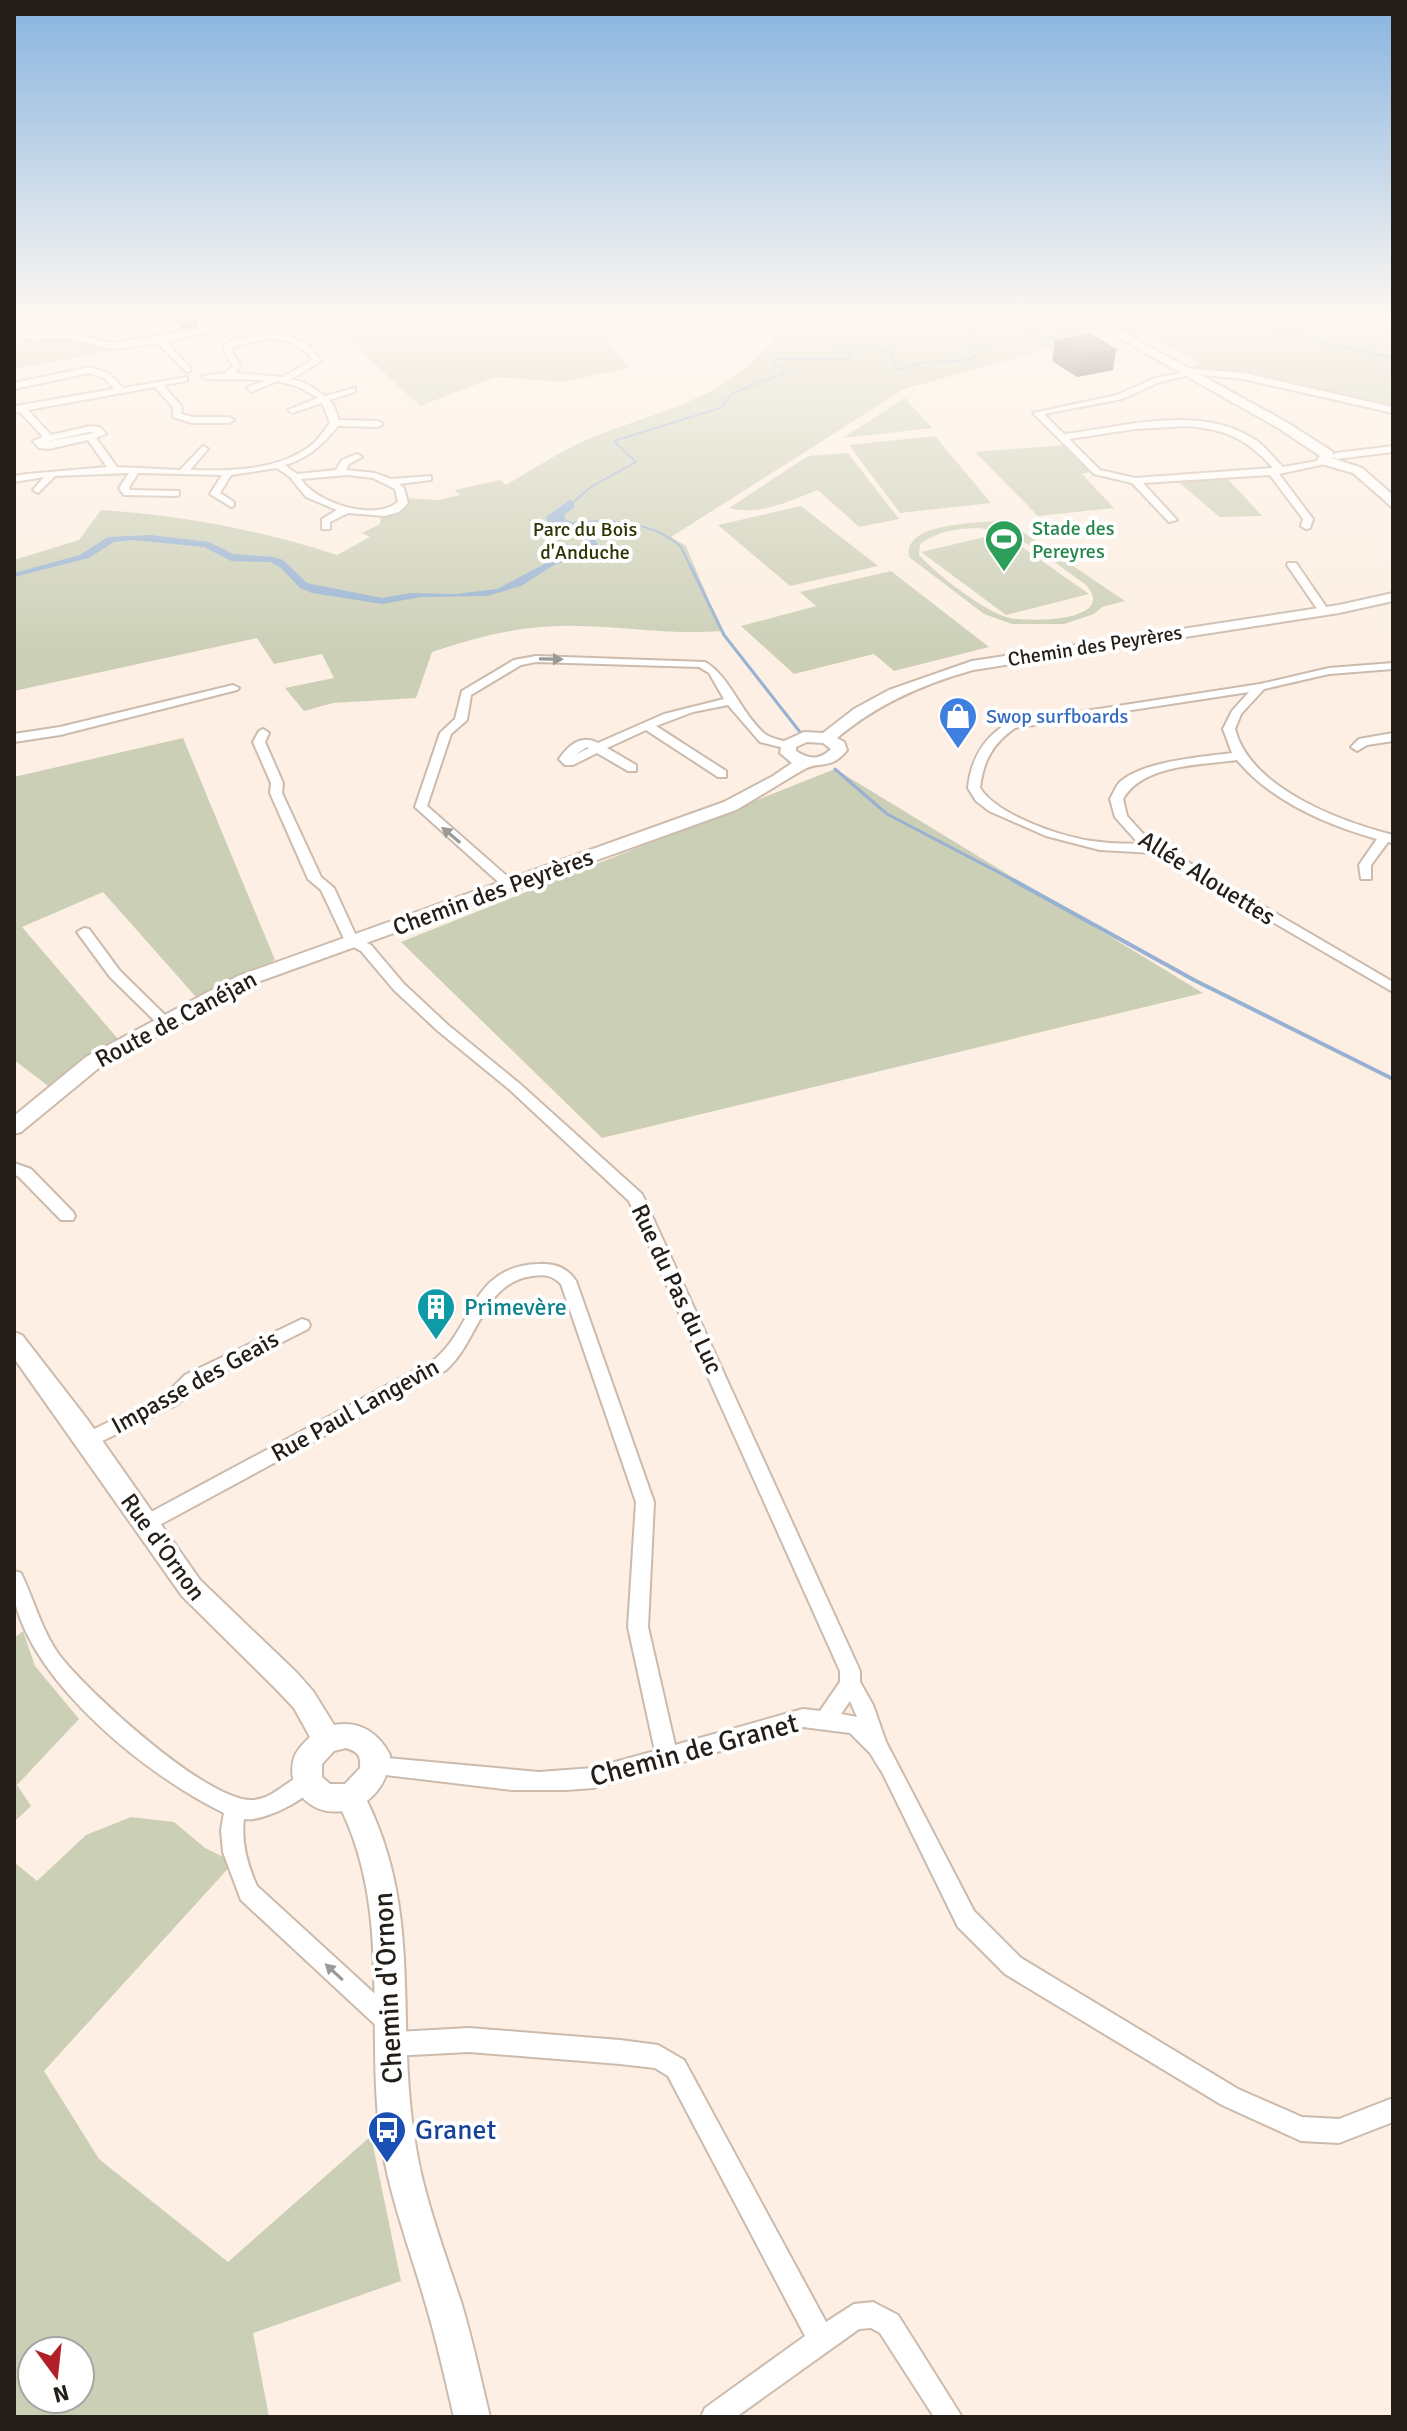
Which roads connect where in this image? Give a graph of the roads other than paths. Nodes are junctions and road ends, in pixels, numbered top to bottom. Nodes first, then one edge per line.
1 (42, 431) edge
2 (82, 431) edge
3 (99, 431) edge
4 (328, 431) edge
5 (1057, 431) edge
6 (1108, 431) edge
7 (1230, 431) edge
8 (1292, 431) edge
9 (1063, 437) junction
10 (304, 440) dead end
11 (321, 441) junction
12 (203, 449) dead end
13 (1393, 449) edge
14 (357, 457) dead end
15 (1332, 459) junction
16 (278, 464) junction
17 (114, 470) junction
18 (136, 470) junction
19 (1276, 470) junction
20 (183, 472) junction
21 (340, 472) junction
22 (53, 473) junction
23 (228, 473) junction
24 (295, 477) junction
25 (428, 478) dead end
26 (14, 479) edge
27 (1132, 481) junction
28 (391, 482) junction
29 (38, 490) dead end
30 (176, 493) dead end
31 (231, 504) dead end
32 (1393, 504) edge
33 (345, 510) junction
34 (1172, 520) dead end
35 (1306, 526) dead end
36 (326, 527) dead end
37 (1292, 565) dead end
38 (1388, 597) edge
39 (1324, 611) junction
40 (1393, 666) edge
41 (1260, 687) junction
42 (233, 688) dead end
43 (731, 701) junction
44 (648, 726) junction
45 (263, 733) dead end
46 (1393, 737) edge
47 (14, 738) edge
48 (827, 738) junction
49 (788, 745) junction
50 (1357, 747) dead end
51 (1240, 756) junction
52 (803, 762) junction
53 (632, 768) dead end
54 (722, 774) dead end
55 (1389, 838) edge
56 (1156, 849) junction
57 (1366, 876) dead end
58 (510, 885) junction
59 (84, 932) dead end
60 (356, 942) junction
61 (1393, 988) edge
62 (164, 1022) junction
63 (14, 1127) edge
64 (14, 1168) edge
65 (67, 1216) dead end
66 (302, 1325) dead end
67 (14, 1341) edge
68 (88, 1440) junction
69 (145, 1524) junction
70 (14, 1579) edge
71 (850, 1684) junction
72 (825, 1721) junction
73 (326, 1740) junction
74 (877, 1746) junction
75 (667, 1756) junction
76 (376, 1766) junction
77 (307, 1782) junction
78 (350, 1796) junction
79 (236, 1809) junction
80 (392, 2034) junction
81 (1393, 2110) edge
82 (821, 2339) junction
83 (472, 2417) edge
84 (714, 2417) edge
85 (949, 2417) edge

1 - 2 street
3 - 17 street
4 - 11 street
5 - 9 street
6 - 9 street
7 - 19 street
8 - 15 street
9 - 27 street
10 - 11 street
11 - 16 street
12 - 20 street
13 - 15 street
14 - 21 street
15 - 19 street
15 - 32 street
16 - 23 street
16 - 24 street
17 - 18 street
17 - 22 street
18 - 20 street
18 - 30 street
19 - 27 street
19 - 35 street
20 - 23 street
21 - 24 street
21 - 28 street
22 - 26 street
22 - 29 street
23 - 31 street
24 - 33 street
25 - 28 street
27 - 34 street
28 - 33 street
33 - 36 street
37 - 39 street
38 - 39 street, Chemin des Peyrères
39 - 48 street, Chemin des Peyrères
40 - 41 street
41 - 51 street
41 - 56 street
42 - 47 street
43 - 44 street
43 - 49 street
58 -> 43 street
44 - 53 street
44 - 54 street
45 - 60 street, Rue du Pas du Luc
46 - 50 street
48 - 49 street
48 - 52 street, Chemin des Peyrères
49 - 52 street
51 - 55 street
51 - 56 street, Allée Alouettes
52 - 58 street, Chemin des Peyrères
55 - 57 street
56 - 61 street, Allée Alouettes
58 - 60 street, Chemin des Peyrères
59 - 62 street
60 - 62 street, Route de Canéjan
60 - 71 street, Rue du Pas du Luc
62 - 63 street, Route de Canéjan
64 - 65 street
66 - 68 street, Impasse des Geais
67 - 68 street, Rue d'Ornon
68 - 69 street, Rue d'Ornon
69 - 73 street, Rue d'Ornon
69 - 75 street, Rue Paul Langevin
70 - 79 street
71 - 72 street
71 - 74 street, Rue du Pas du Luc
72 - 74 street, Chemin de Granet
72 - 75 street, Chemin de Granet
73 - 76 street
73 - 77 street
74 - 81 street, Chemin de Granet
75 - 76 street, Chemin de Granet
76 - 78 street
77 - 78 street
77 - 79 street
78 - 80 street, Chemin d'Ornon
80 -> 79 street
80 - 82 street
80 - 83 street, Chemin d'Ornon
82 - 84 street
82 - 85 street

